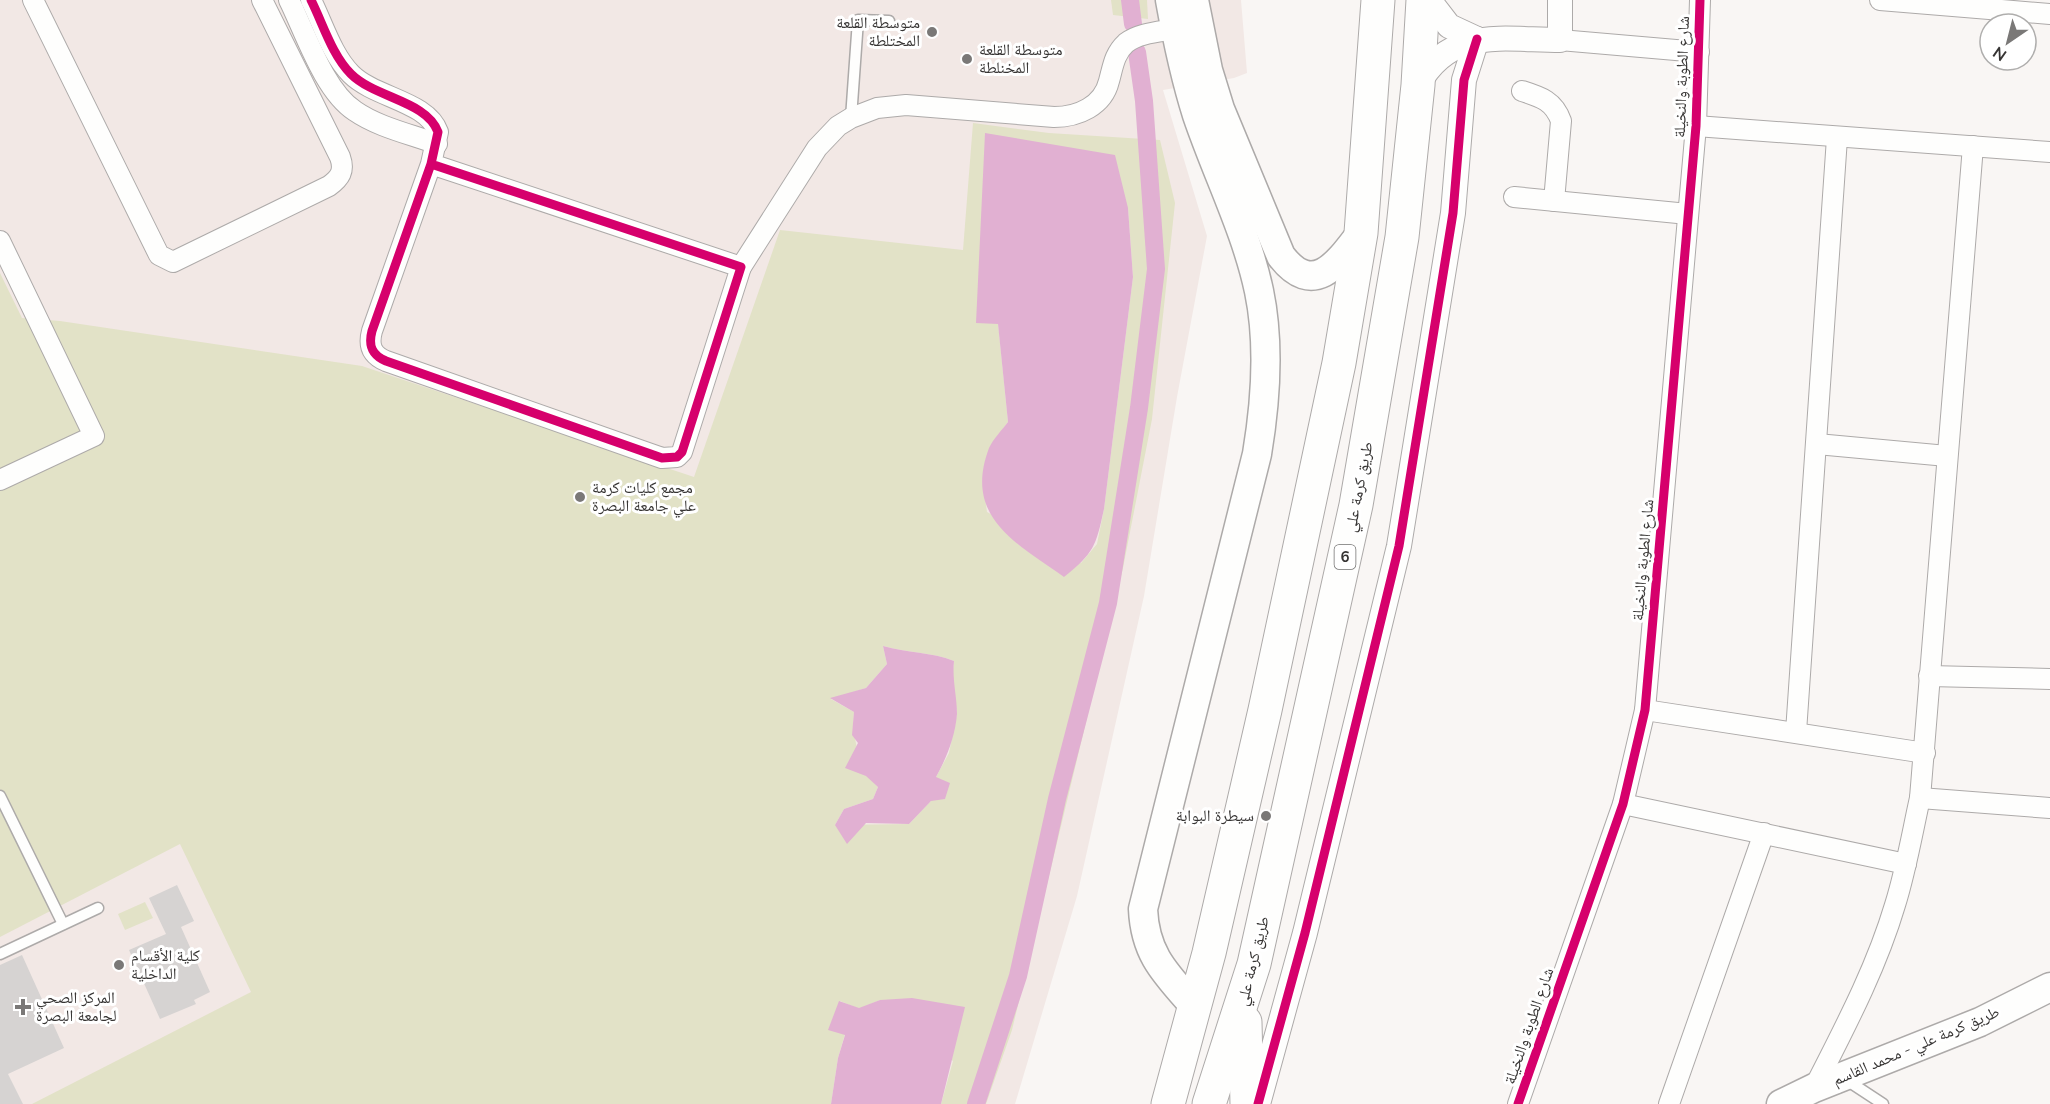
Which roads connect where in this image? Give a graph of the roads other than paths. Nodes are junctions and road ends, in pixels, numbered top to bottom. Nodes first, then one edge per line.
1 (33, 0) edge
2 (262, 0) edge
3 (289, 0) edge
4 (311, 0) edge
5 (1170, 0) edge
6 (1194, 0) edge
7 (1378, 0) edge
8 (1423, 0) edge
9 (1429, 0) edge
10 (1560, 0) edge
11 (1700, 0) edge
12 (1880, 0) edge
13 (1971, 4) edge
14 (2050, 14) edge
15 (889, 21) dead end
16 (1175, 29) junction
17 (1477, 39) junction
18 (1560, 40) junction
19 (1699, 52) junction
20 (1418, 85) junction
21 (1522, 90) dead end
22 (347, 106) junction
23 (318, 113) junction
24 (851, 118) junction
25 (1696, 126) junction
26 (1837, 138) junction
27 (437, 144) junction
28 (1973, 146) junction
29 (2050, 152) edge
30 (431, 164) junction
31 (1514, 197) dead end
32 (1554, 201) junction
33 (1688, 214) junction
34 (1360, 233) junction
35 (0, 241) edge
36 (741, 267) junction
37 (1817, 444) junction
38 (1947, 456) junction
39 (0, 480) edge
40 (1295, 569) junction
41 (1340, 580) junction
42 (1284, 625) junction
43 (1327, 634) junction
44 (1929, 676) junction
45 (2050, 679) edge
46 (1645, 710) junction
47 (1796, 732) junction
48 (1925, 753) junction
49 (0, 796) edge
50 (1920, 798) junction
51 (1623, 804) junction
52 (2050, 808) edge
53 (1764, 833) junction
54 (1906, 864) junction
55 (98, 908) dead end
56 (63, 924) junction
57 (0, 954) edge
58 (2050, 987) edge
59 (1242, 1004) junction
60 (1195, 1007) junction
61 (1842, 1077) junction
62 (1814, 1088) junction
63 (1168, 1104) edge
64 (1209, 1104) edge
65 (1247, 1104) edge
66 (1258, 1104) edge
67 (1518, 1104) edge
68 (1670, 1104) edge
69 (1781, 1104) edge
70 (1883, 1104) edge

1 - 23 street
2 - 23 street
3 - 22 street
4 - 27 street
5 - 16 main road
6 - 34 main road
7 - 34 highway
8 - 20 highway, طريق كرمة علي / 6
9 - 17 street
10 - 18 street
11 - 19 street, شارع الطوبة والنخيلة
12 - 13 street
13 - 14 street
15 - 24 lane
16 - 24 street
16 - 60 main road
17 - 18 street
17 - 20 street
17 - 66 street
18 - 19 street
19 - 25 street, شارع الطوبة والنخيلة
20 - 41 highway, طريق كرمة علي / 6
21 - 32 street
22 - 23 street
22 - 27 street
24 - 36 street
25 - 26 street
25 - 33 street, شارع الطوبة والنخيلة
26 - 28 street
26 - 37 street
27 - 30 street
28 - 29 street
28 - 38 street
30 - 36 street
30 - 36 street
31 - 32 street
32 - 33 street
33 - 46 street, شارع الطوبة والنخيلة
34 - 40 highway
35 - 39 street
37 - 38 street
37 - 47 street
38 - 44 street
40 - 41 highway
40 - 42 highway
41 - 43 highway, طريق كرمة علي / 6
42 - 43 highway
42 - 60 highway
43 - 59 highway, طريق كرمة علي / 6
44 - 45 street
44 - 48 street
46 - 47 street
46 - 51 street, شارع الطوبة والنخيلة
47 - 48 street
48 - 50 street
49 - 56 lane
50 - 52 street
50 - 54 street
51 - 53 street
51 - 67 street, شارع الطوبة والنخيلة
53 - 54 street
53 - 68 street
54 - 62 street
55 - 56 lane
56 - 57 lane
58 - 61 main road, طريق كرمة علي - محمد القاسم
59 - 64 highway, طريق كرمة علي / 6
59 - 65 highway
60 - 63 highway
61 - 62 main road, طريق كرمة علي - محمد القاسم
61 - 70 lane
62 - 69 main road, طريق كرمة علي - محمد القاسم

